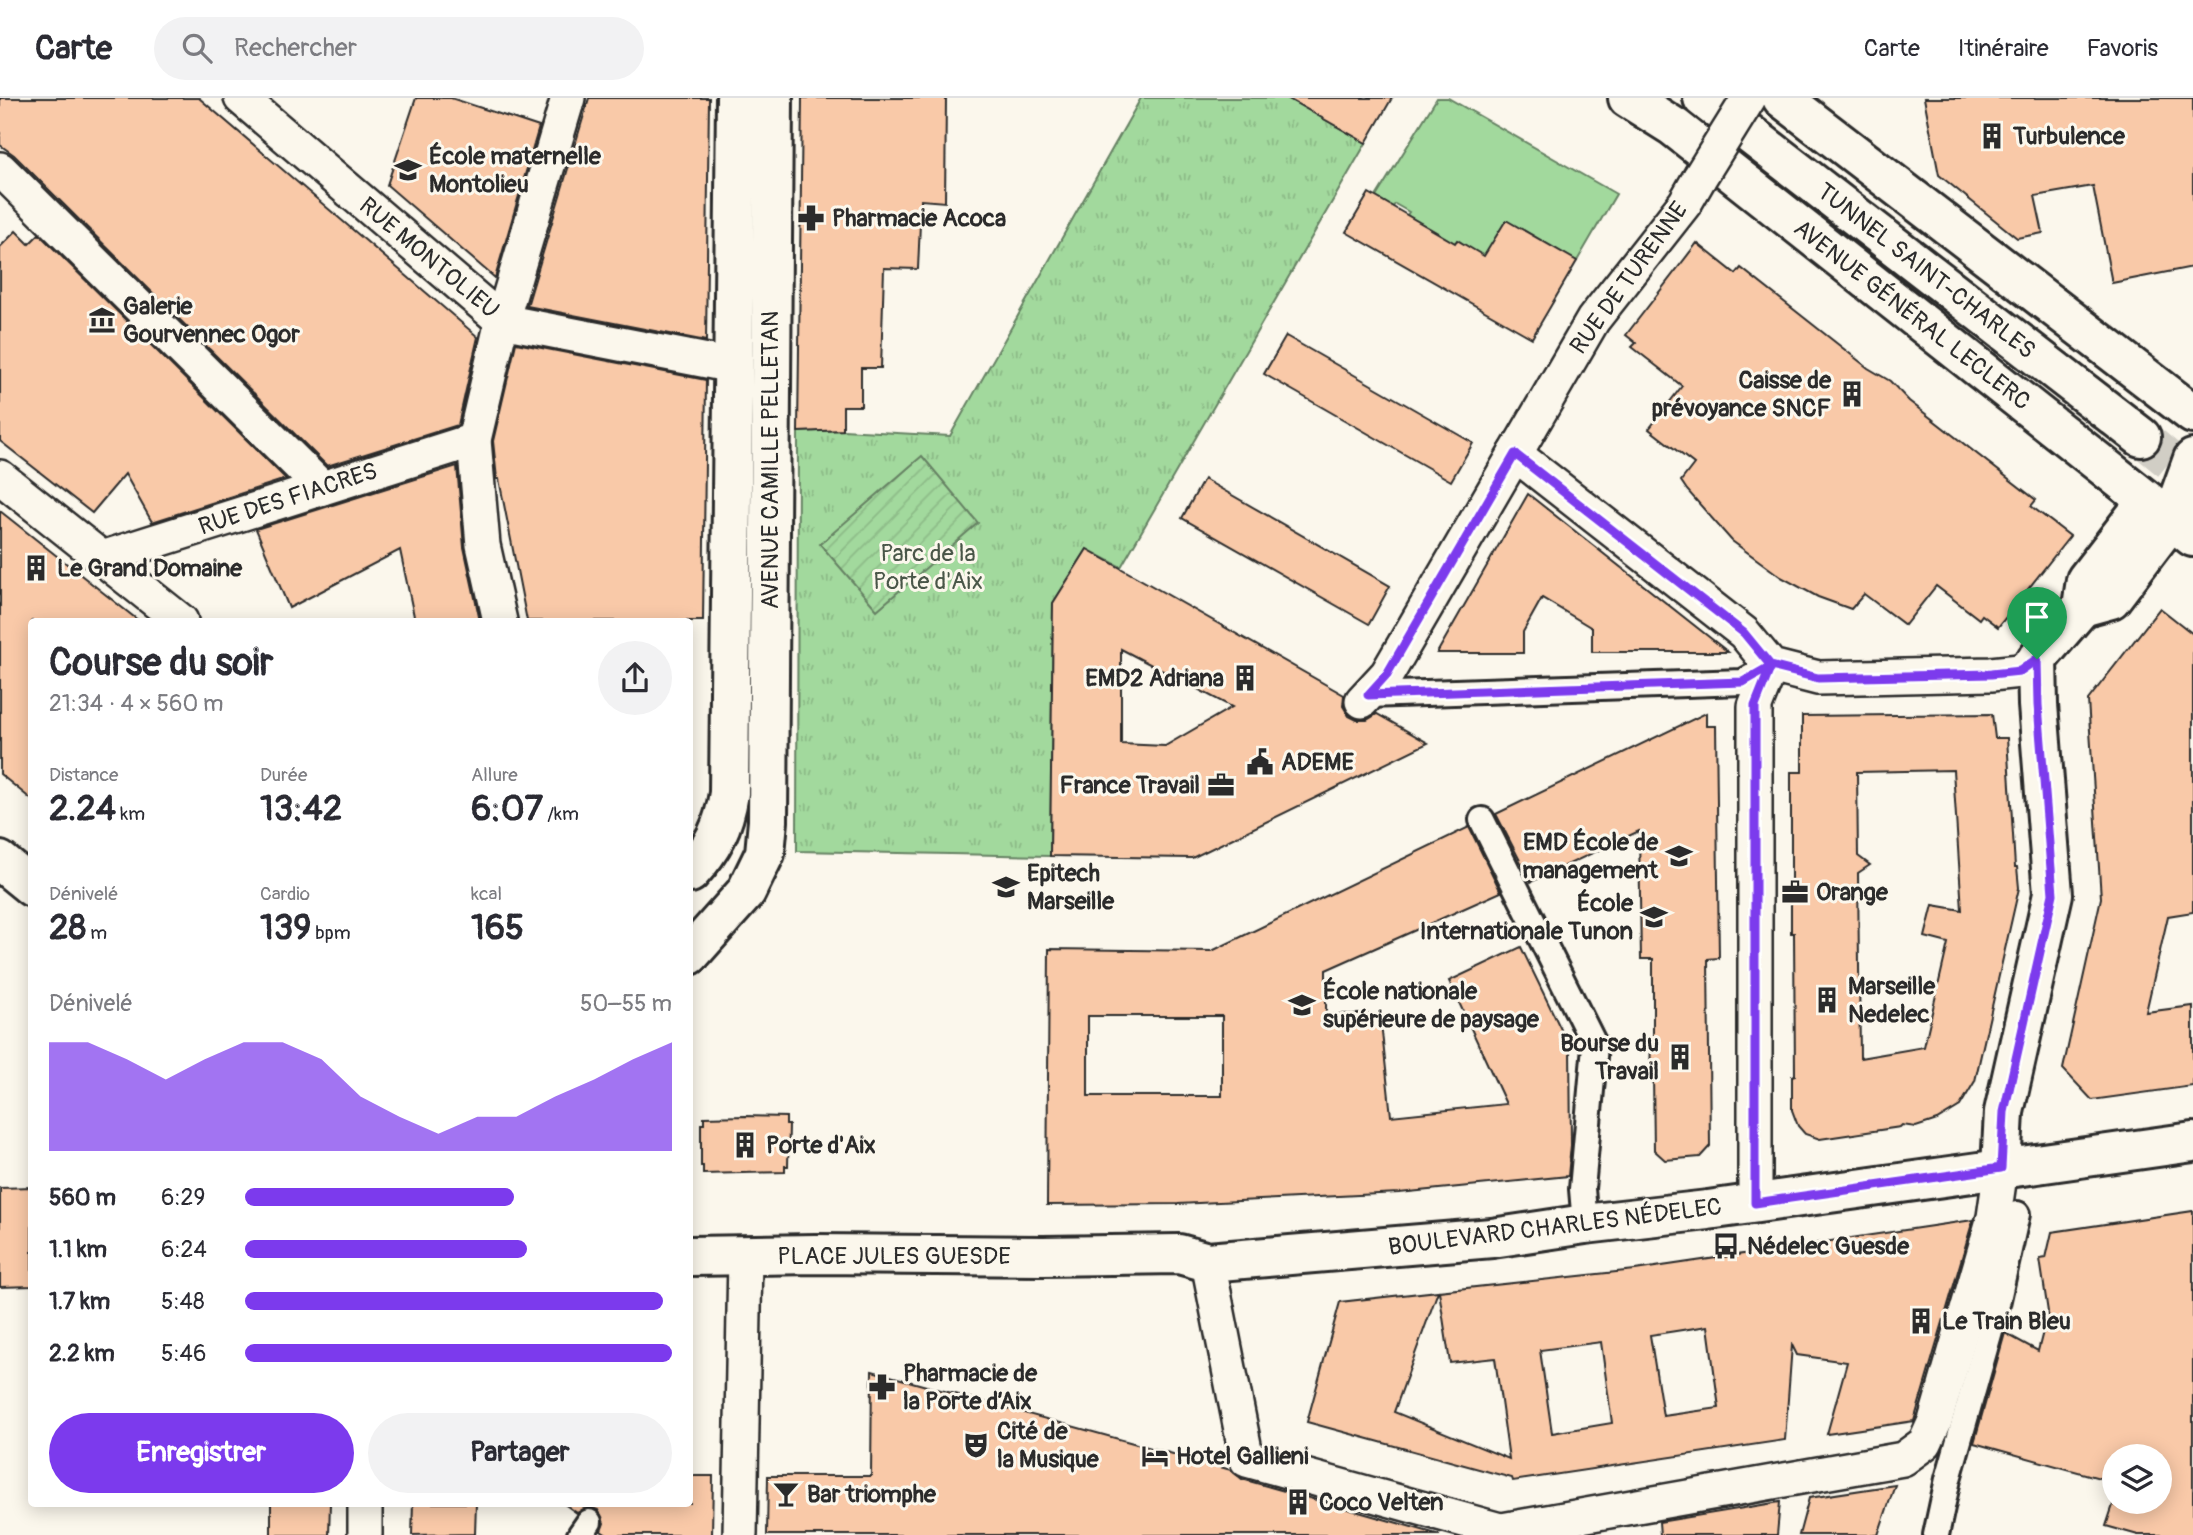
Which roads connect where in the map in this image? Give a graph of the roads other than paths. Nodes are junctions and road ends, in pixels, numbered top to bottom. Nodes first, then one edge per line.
1 (241, 98) edge
2 (568, 98) edge
3 (736, 98) edge
4 (773, 98) edge
5 (1628, 98) edge
6 (1749, 98) edge
7 (1782, 98) edge
8 (1704, 100) edge
9 (0, 169) edge
10 (502, 321) junction
11 (733, 366) junction
12 (2193, 414) edge
13 (2141, 437) tunnel mouth
14 (474, 440) junction
15 (1515, 454) junction
16 (2193, 459) edge
17 (0, 477) edge
18 (322, 488) junction
19 (2171, 519) edge
20 (103, 558) junction
21 (177, 618) edge
22 (499, 618) edge
23 (2037, 659) junction
24 (1771, 666) junction
25 (1365, 698) joint
26 (1482, 820) dead end
27 (0, 861) edge
28 (693, 870) edge
29 (28, 884) edge
30 (693, 952) edge
31 (2193, 1142) edge
32 (2001, 1168) junction
33 (1755, 1203) junction
34 (2017, 1214) dead end
35 (1585, 1224) junction
36 (693, 1257) edge
37 (1208, 1262) junction
38 (1043, 1266) joint
39 (745, 1268) junction
40 (693, 1280) edge
41 (365, 1507) edge
42 (1510, 1533) edge
43 (365, 1535) edge
44 (740, 1535) edge
45 (1936, 1535) edge

1 - 10 street, RUE MONTOLIEU
2 - 10 street
3 - 11 main road, AVENUE CAMILLE PELLETAN
4 - 30 main road, AVENUE CAMILLE PELLETAN
5 - 19 main road, AVENUE GÉNÉRAL LECLERC
6 - 15 street, RUE DE TURENNE, bridge
7 - 12 main road
8 - 13 main road, TUNNEL SAINT-CHARLES
9 - 18 street
10 - 11 street, RUE MONTOLIEU
10 - 14 street
11 - 28 main road, AVENUE CAMILLE PELLETAN
14 - 18 street, RUE DES FIACRES
14 - 22 street
15 - 24 street
15 - 25 street, RUE DE TURENNE
16 - 19 main road
17 - 20 street
18 - 20 street, RUE DES FIACRES
19 - 23 main road
20 - 21 street
23 - 24 street
23 - 32 main road
24 - 25 street
24 - 33 street
26 - 35 street
27 - 29 main road
31 - 32 main road, BOULEVARD CHARLES NÉDELEC
32 - 33 main road, BOULEVARD CHARLES NÉDELEC
32 - 42 street
33 - 35 main road, BOULEVARD CHARLES NÉDELEC
34 - 45 street
35 - 37 main road, BOULEVARD CHARLES NÉDELEC
36 - 39 main road, PLACE JULES GUESDE
37 - 38 main road, BOULEVARD CHARLES NÉDELEC
37 - 42 street
38 - 39 main road, PLACE JULES GUESDE
39 - 40 main road, PLACE JULES GUESDE
39 - 44 street, PLACE JULES GUESDE
41 - 43 street

